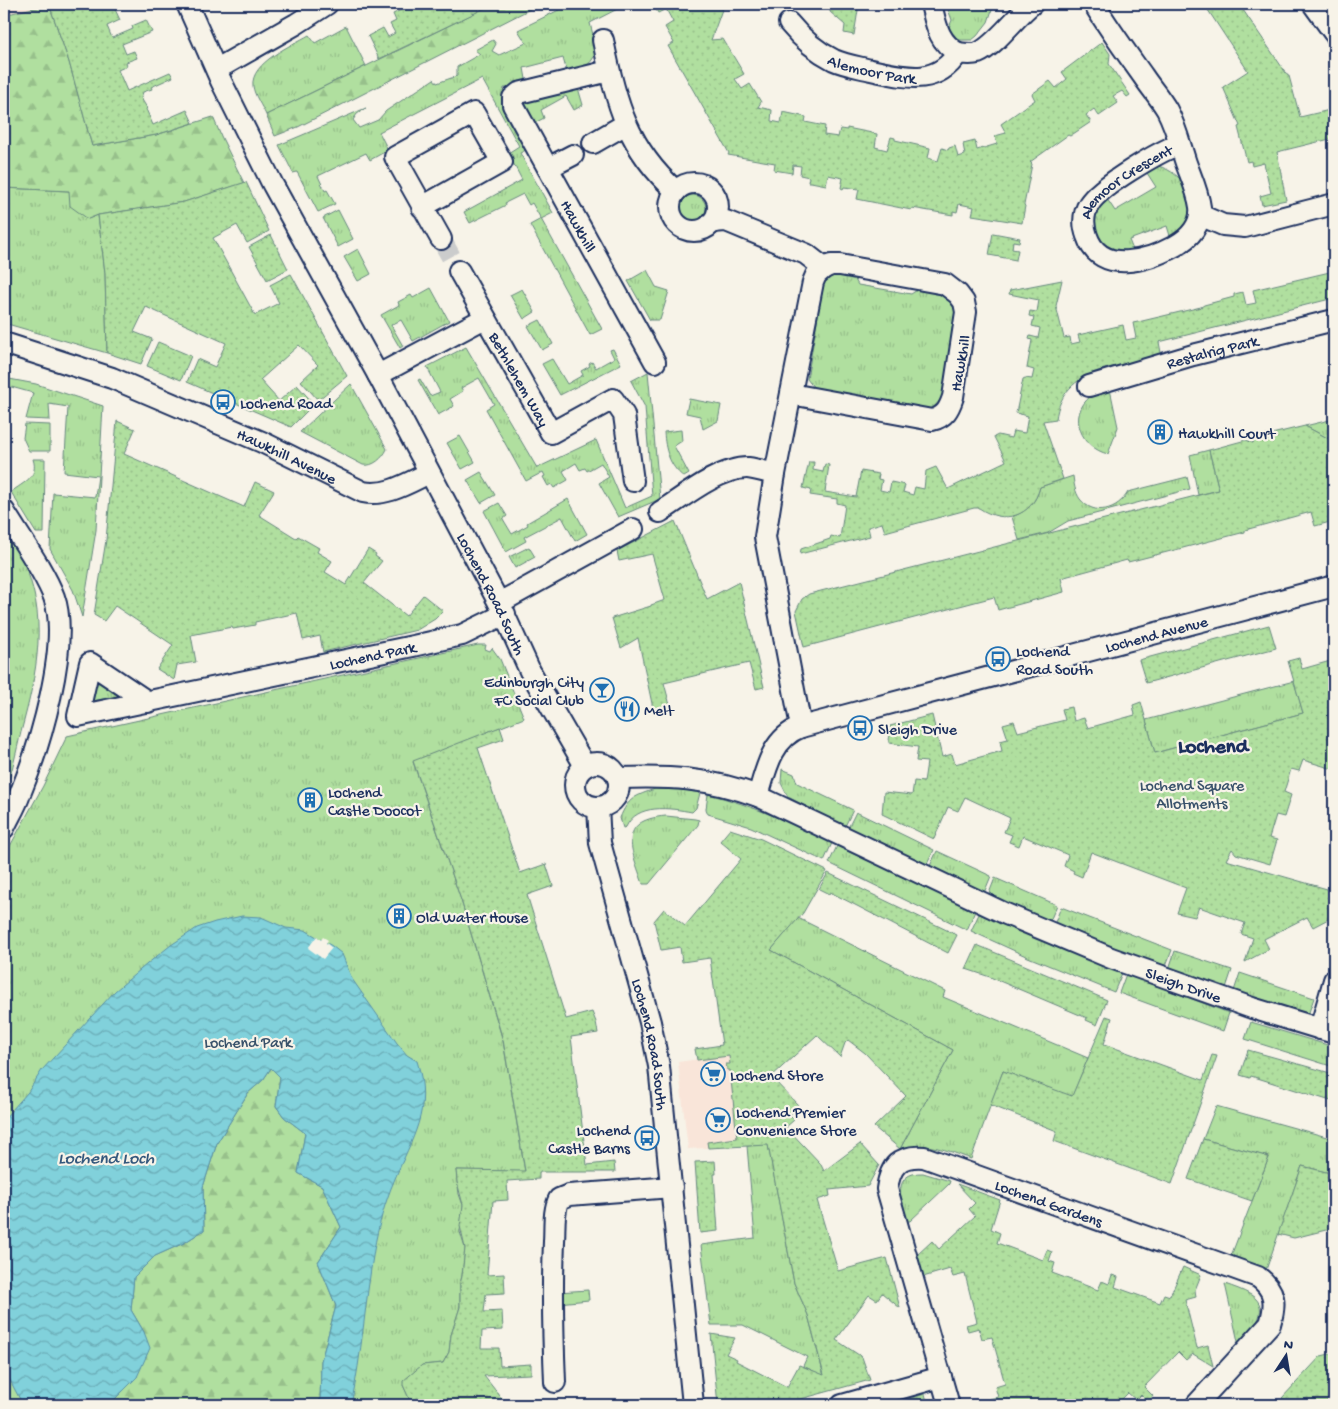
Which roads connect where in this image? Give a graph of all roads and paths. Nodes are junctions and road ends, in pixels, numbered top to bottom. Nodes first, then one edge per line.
1 (187, 4) edge
2 (327, 4) edge
3 (931, 4) edge
4 (1032, 4) edge
5 (1094, 4) edge
6 (1313, 4) edge
7 (789, 23) dead end
8 (1334, 33) edge
9 (603, 40) dead end
10 (958, 53) junction
11 (609, 71) junction
12 (219, 75) junction
13 (626, 124) junction
14 (593, 143) dead end
15 (1180, 144) junction
16 (573, 155) dead end
17 (548, 168) junction
18 (676, 191) junction
19 (1334, 204) edge
20 (422, 207) junction
21 (1200, 215) junction
22 (712, 222) junction
23 (441, 239) tunnel mouth
24 (824, 268) junction
25 (459, 271) tunnel mouth
26 (486, 318) junction
27 (1334, 320) edge
28 (4, 343) edge
29 (655, 362) dead end
30 (378, 375) junction
31 (1089, 386) dead end
32 (791, 394) junction
33 (429, 473) junction
34 (775, 474) junction
35 (633, 481) dead end
36 (4, 511) edge
37 (660, 512) dead end
38 (633, 529) dead end
39 (1334, 586) edge
40 (502, 608) junction
41 (148, 702) dead end
42 (800, 727) junction
43 (586, 766) junction
44 (618, 778) junction
45 (758, 796) junction
46 (598, 807) junction
47 (4, 828) edge
48 (1334, 980) edge
49 (1327, 1031) edge
50 (672, 1187) junction
51 (941, 1377) junction
52 (555, 1382) dead end
53 (693, 1405) edge
54 (842, 1405) edge
55 (949, 1405) edge
56 (1196, 1405) edge

1 - 12 street
2 - 12 street
3 - 10 street
4 - 10 street
5 - 15 street, Alemoor Crescent
6 - 8 street
7 - 10 street, Alemoor Park
9 - 11 street
11 - 13 street
11 - 17 street, Hawkhill
12 - 30 street
13 - 14 street
13 - 18 street
15 - 21 street, Alemoor Crescent
15 - 21 street, Alemoor Crescent
16 - 17 street
17 - 29 street, Hawkhill
18 - 22 street
18 - 22 street
19 - 21 street
20 - 20 street
20 - 23 street
22 - 24 street
24 - 32 street
24 - 32 street, Hawkhill
25 - 26 street, Bethlehem Way
26 - 30 street, Bethlehem Way
26 - 35 street, Bethlehem Way
27 - 31 street, Restalrig Park
28 - 33 street, Hawkhill Avenue
30 - 33 street
32 - 34 street
33 - 40 street, Lochend Road South
34 - 37 street
34 - 42 street
36 - 47 street
38 - 40 street
39 - 42 street, Lochend Avenue
40 - 41 street, Lochend Park
40 - 43 street, Lochend Road South
42 - 45 street, Lochend Avenue
43 - 44 street
43 - 46 street
44 - 45 street, Sleigh Drive
44 - 46 street
45 - 49 street, Sleigh Drive
46 - 50 street, Lochend Road South
48 - 49 street
50 - 52 street
50 - 53 street, Lochend Road South
51 - 54 street
51 - 55 street, Lochend Gardens
51 - 56 street, Lochend Gardens

